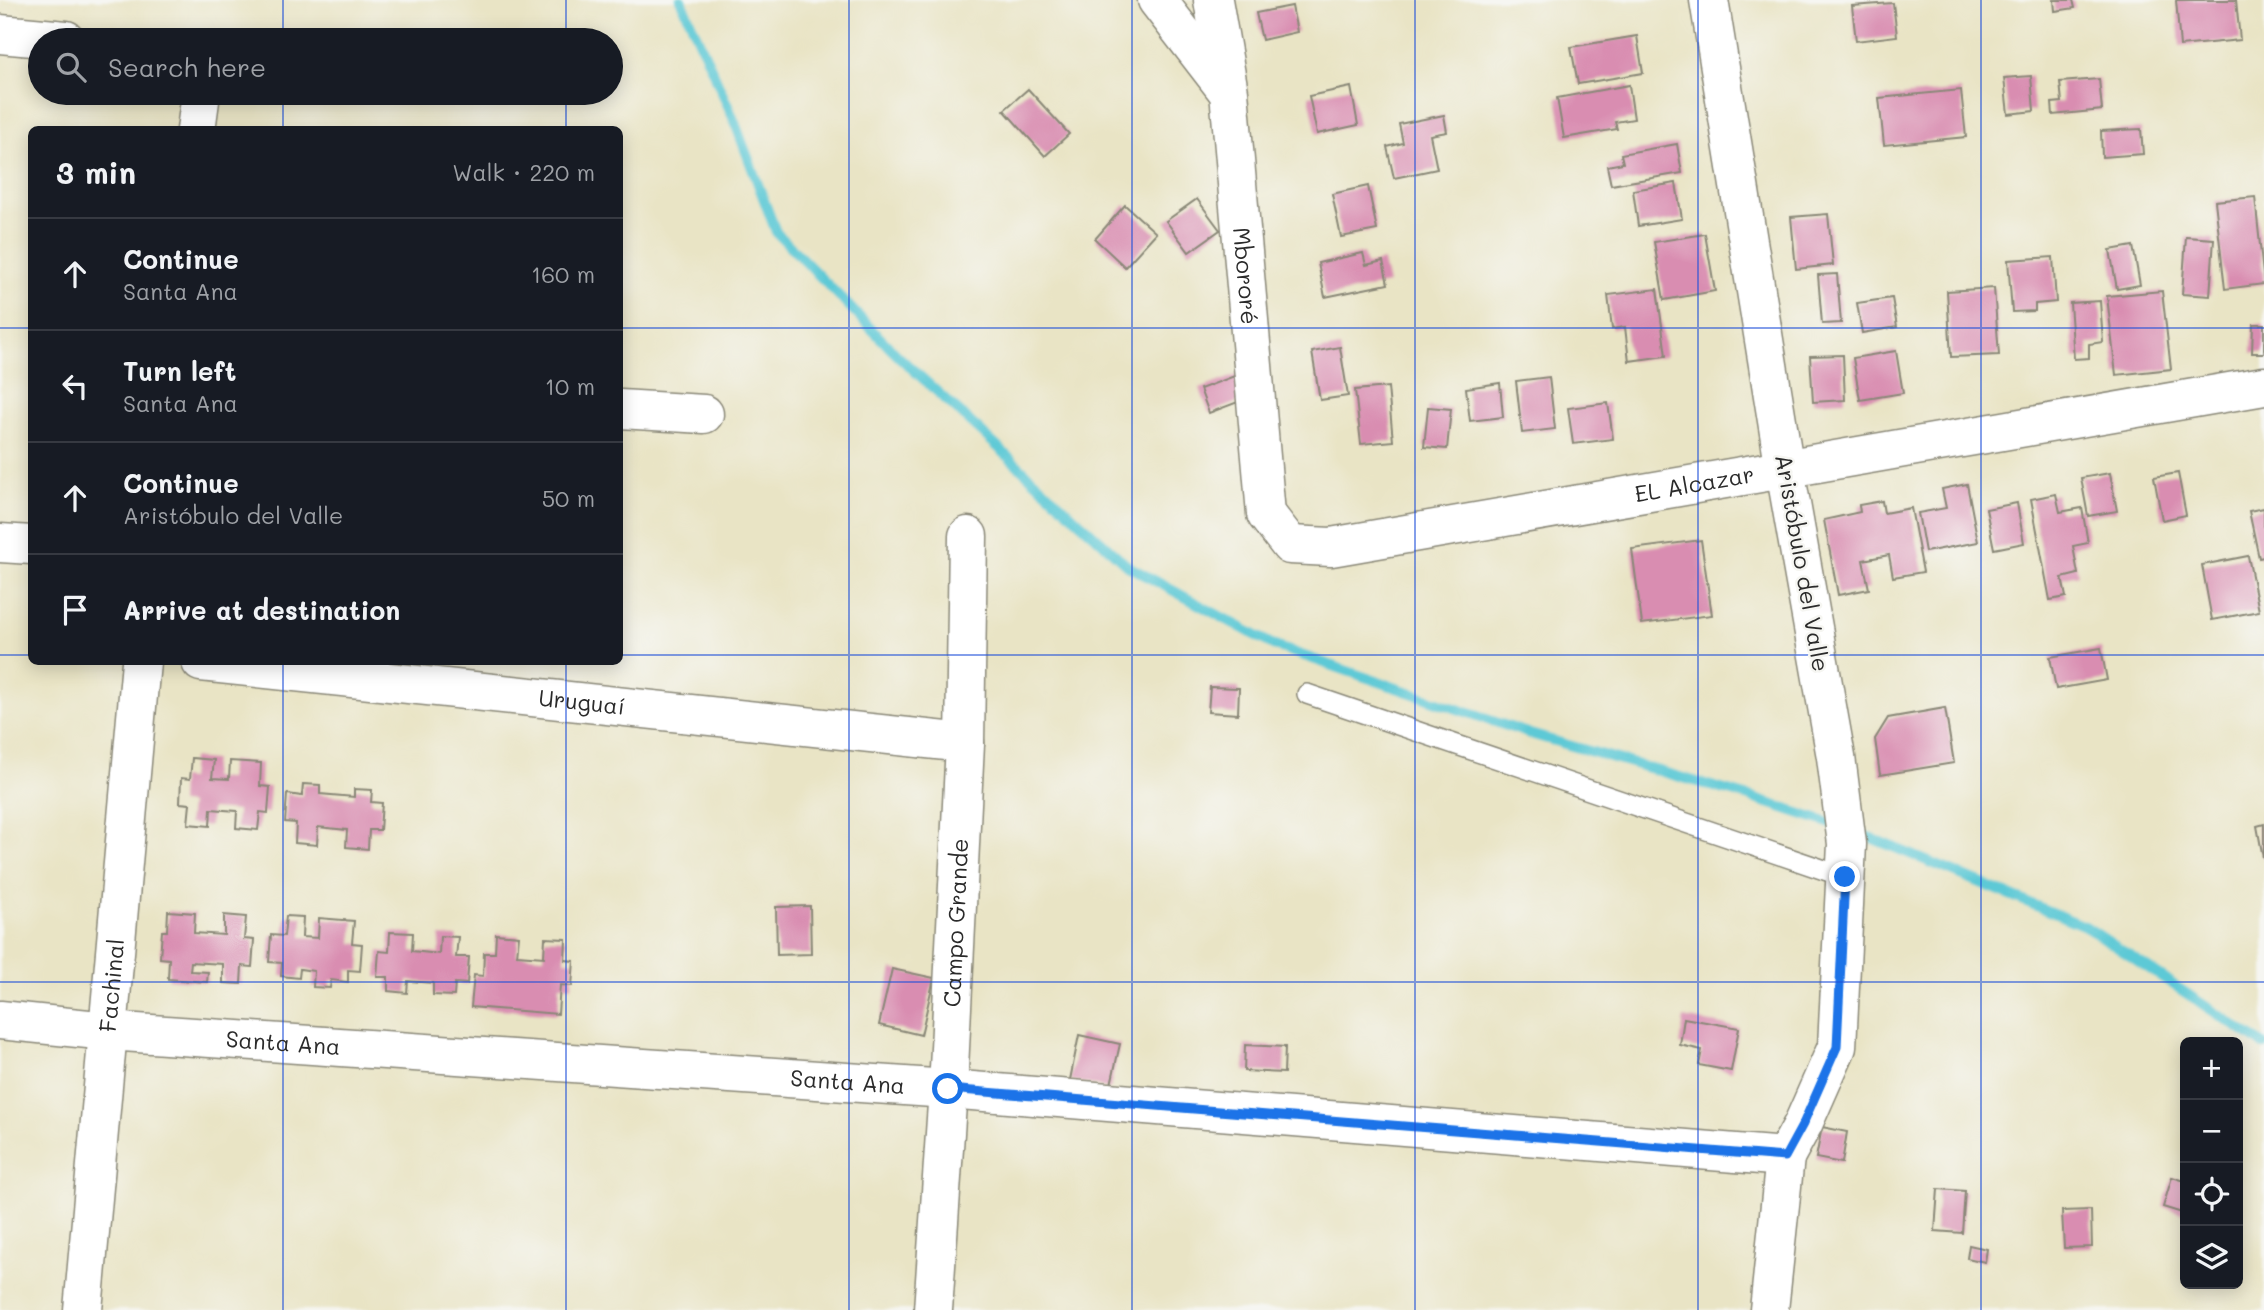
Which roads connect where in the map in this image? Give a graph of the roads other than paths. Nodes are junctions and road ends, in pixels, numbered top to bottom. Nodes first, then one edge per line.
1 (1157, 0) edge
2 (1213, 0) edge
3 (1709, 0) edge
4 (0, 34) edge
5 (28, 37) edge
6 (1229, 93) junction
7 (199, 105) edge
8 (197, 126) edge
9 (2264, 386) edge
10 (623, 409) edge
11 (704, 414) dead end
12 (1785, 470) junction
13 (968, 536) dead end
14 (0, 543) edge
15 (28, 545) edge
16 (1290, 545) joint
17 (141, 665) edge
18 (229, 665) edge
19 (1307, 694) dead end
20 (965, 743) junction
21 (1846, 860) junction
22 (0, 1020) edge
23 (108, 1031) junction
24 (948, 1089) junction
25 (1785, 1157) junction
26 (83, 1310) edge
27 (933, 1310) edge
28 (1769, 1310) edge

1 - 6 street
2 - 6 street, Mbororé
3 - 12 street, Aristóbulo del Valle
4 - 5 street
6 - 16 street, Mbororé
7 - 8 street
9 - 12 street, EL Alcazar
10 - 11 street
12 - 16 street, EL Alcazar
12 - 21 street, Aristóbulo del Valle
13 - 20 street, Campo Grande
14 - 15 street
17 - 23 street, Fachinal
18 - 20 street, Uruguaí
19 - 21 lane
20 - 24 street, Campo Grande
21 - 25 street, Aristóbulo del Valle
22 - 23 street, Santa Ana
23 - 24 street, Santa Ana
23 - 26 street, Fachinal
24 - 25 street, Santa Ana
24 - 27 street, Campo Grande
25 - 28 street

